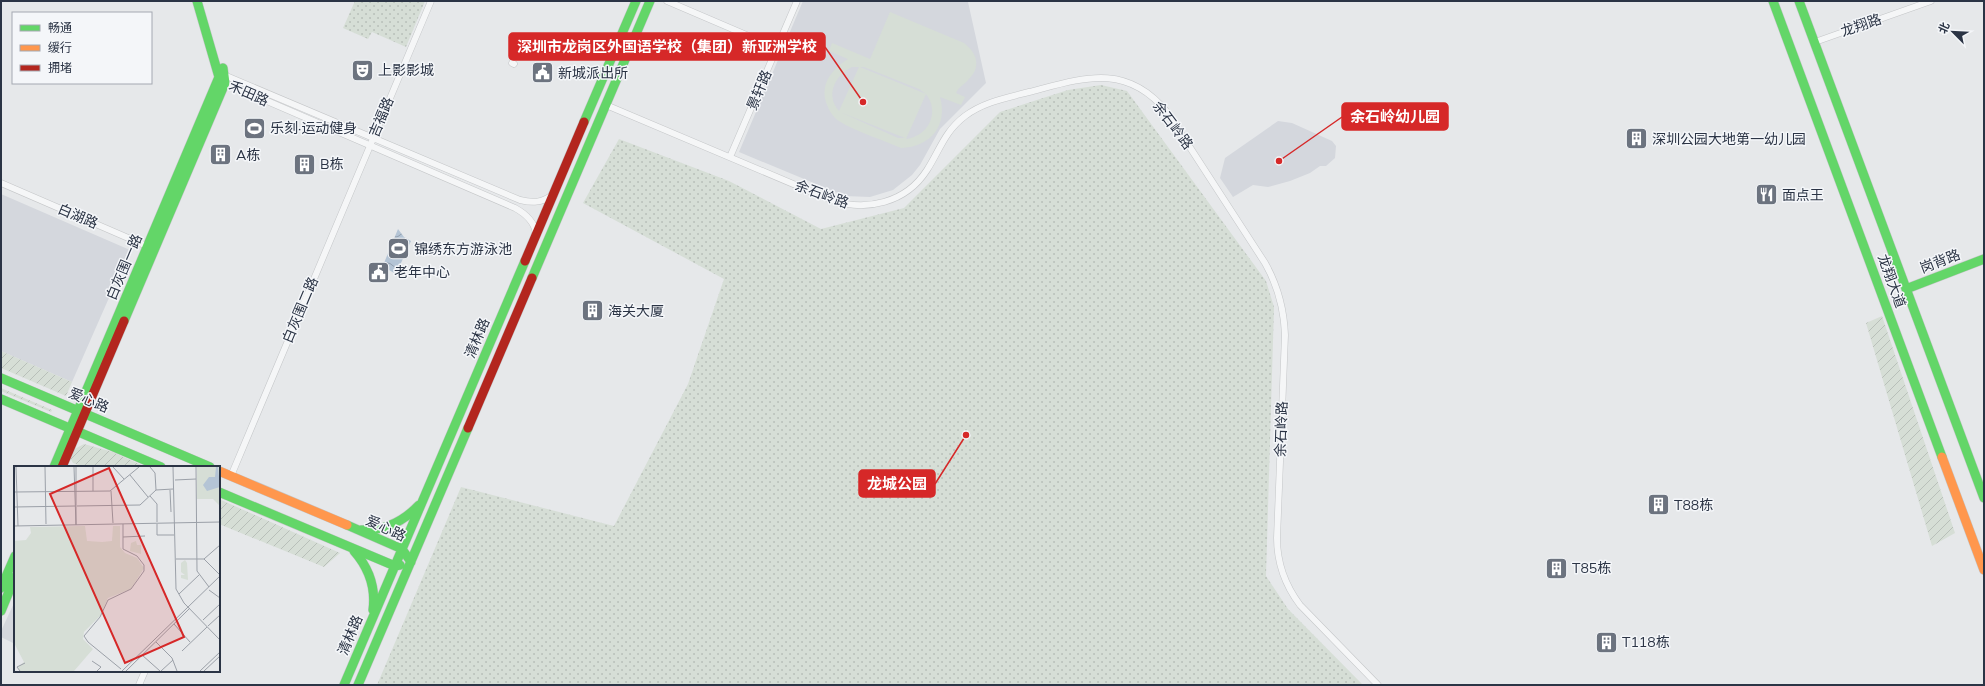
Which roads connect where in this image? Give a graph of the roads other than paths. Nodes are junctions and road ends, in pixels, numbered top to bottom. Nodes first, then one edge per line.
1 (197, 1) edge
2 (203, 1) edge
3 (431, 1) edge
4 (636, 1) edge
5 (650, 1) edge
6 (667, 1) edge
7 (797, 1) edge
8 (1773, 1) edge
9 (1799, 1) edge
10 (1931, 1) edge
11 (1815, 42) junction
12 (777, 48) junction
13 (223, 78) junction
14 (606, 105) junction
15 (372, 138) junction
16 (369, 145) junction
17 (730, 158) junction
18 (1, 183) edge
19 (554, 194) junction
20 (536, 236) junction
21 (151, 248) junction
22 (1984, 259) edge
23 (1906, 289) junction
24 (1, 378) edge
25 (1, 399) edge
26 (81, 412) junction
27 (74, 430) junction
28 (55, 466) edge
29 (62, 466) edge
30 (159, 466) edge
31 (208, 466) edge
32 (220, 471) edge
33 (231, 476) junction
34 (1982, 485) edge
35 (220, 494) edge
36 (424, 498) junction
37 (1984, 498) edge
38 (356, 529) junction
39 (352, 548) junction
40 (402, 549) junction
41 (14, 558) edge
42 (411, 562) junction
43 (395, 566) junction
44 (1984, 570) edge
45 (14, 579) edge
46 (1, 588) edge
47 (1, 611) edge
48 (372, 621) junction
49 (145, 672) edge
50 (139, 685) edge
51 (344, 685) edge
52 (358, 685) edge
53 (1378, 685) edge

1 - 13 main road
2 - 13 main road
3 - 15 street, 吉福路
4 - 19 main road, 清林路
5 - 14 main road, 清林路
6 - 12 street
7 - 12 street, 景轩路
8 - 44 main road, 龙翔大道
9 - 11 main road, 龙翔大道
10 - 11 street, 龙翔路
11 - 23 main road, 龙翔大道
12 - 17 street, 景轩路
13 - 15 street, 禾田路
13 - 16 street, 禾田路
13 - 21 main road, 白灰围一路
14 - 17 street, 余石岭路
14 - 42 main road, 清林路
15 - 16 street, 吉福路
15 - 19 street, 禾田路
16 - 20 street, 禾田路
16 - 33 street, 白灰围二路
17 - 53 street, 余石岭路
18 - 21 street, 白湖路
19 - 20 main road, 清林路
20 - 36 main road, 清林路
21 - 26 main road, 白灰围一路
22 - 23 main road, 岗背路
23 - 34 main road, 龙翔大道
24 - 26 main road, 爱心路
25 - 27 main road
26 - 27 main road, 白灰围一路
26 - 31 main road, 爱心路
27 - 28 main road, 白灰围一路
27 - 29 main road, 白灰围一路
27 - 30 main road
32 - 33 main road, 爱心路
33 - 38 main road, 爱心路
34 - 37 main road, 龙翔大道
35 - 39 main road
36 - 38 main road
36 - 40 main road, 清林路
38 - 40 main road, 爱心路
39 - 43 main road
39 - 48 main road
40 - 42 main road, 爱心路
40 - 43 main road, 清林路
41 - 46 main road
42 - 43 main road, 爱心路
42 - 52 main road, 清林路
43 - 48 main road, 清林路
45 - 47 main road
48 - 51 main road, 清林路
49 - 50 street

